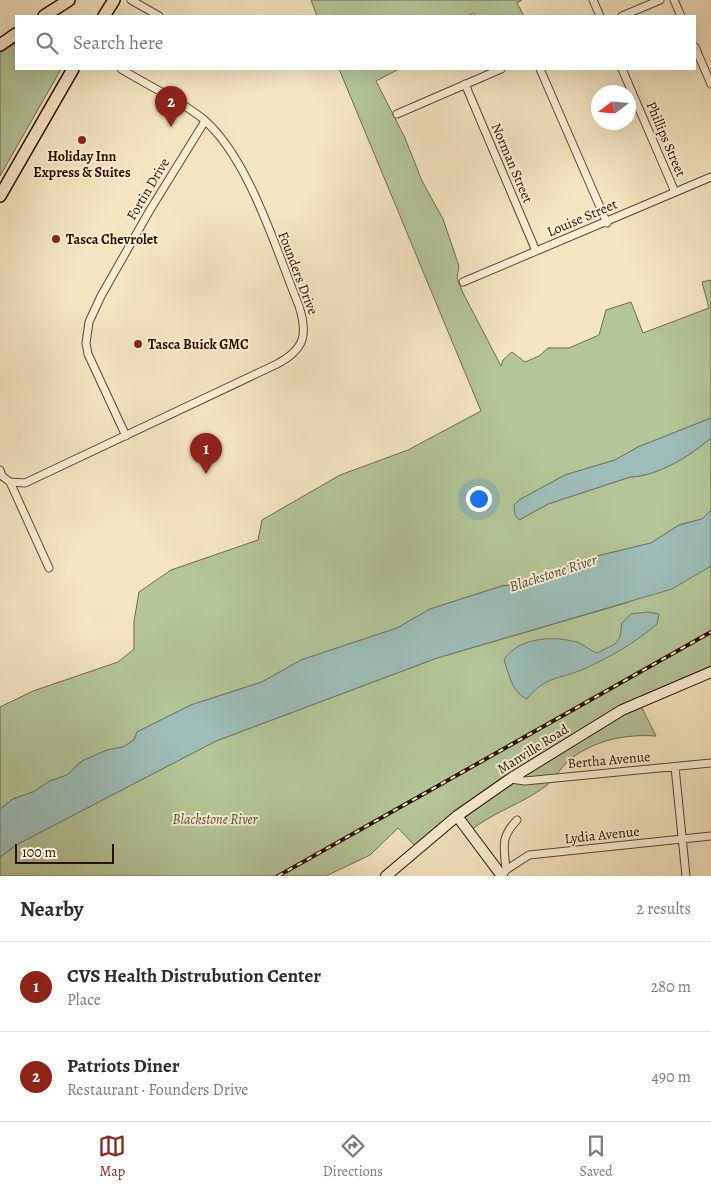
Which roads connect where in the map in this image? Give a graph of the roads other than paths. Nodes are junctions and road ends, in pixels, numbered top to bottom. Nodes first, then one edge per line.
1 (69, 0) edge
2 (114, 0) edge
3 (131, 0) edge
4 (592, 0) edge
5 (660, 0) edge
6 (674, 0) edge
7 (46, 15) edge
8 (105, 15) edge
9 (157, 15) edge
10 (600, 15) edge
11 (624, 15) edge
12 (681, 15) edge
13 (15, 35) edge
14 (0, 44) edge
15 (696, 49) edge
16 (72, 70) edge
17 (123, 70) edge
18 (499, 70) edge
19 (540, 70) edge
20 (622, 70) edge
21 (465, 84) junction
22 (711, 84) edge
23 (397, 114) dead end
24 (205, 121) junction
25 (711, 176) edge
26 (675, 192) junction
27 (0, 196) edge
28 (607, 222) junction
29 (536, 251) junction
30 (463, 282) dead end
31 (126, 436) junction
32 (0, 470) edge
33 (10, 482) junction
34 (49, 568) dead end
35 (711, 672) edge
36 (711, 763) edge
37 (675, 767) junction
38 (510, 779) junction
39 (457, 816) junction
40 (517, 820) dead end
41 (711, 836) edge
42 (683, 839) junction
43 (503, 874) edge
44 (386, 876) edge
45 (686, 876) edge

1 - 7 main road
2 - 8 main road
3 - 9 street
4 - 10 street
5 - 11 street
6 - 12 street
13 - 14 main road
15 - 22 street
16 - 27 main road
17 - 24 street, Founders Drive
18 - 21 street
19 - 28 street
20 - 26 street, Phillips Street
21 - 23 street
21 - 29 street, Norman Street
24 - 31 street, Fortin Drive
24 - 31 street, Founders Drive
25 - 26 street, Louise Street
26 - 28 street, Louise Street
28 - 29 street, Louise Street
29 - 30 street, Louise Street
31 - 33 street, Founders Drive
32 - 33 street
33 - 34 street
35 - 38 main road, Manville Road
36 - 37 street, Bertha Avenue
37 - 38 street, Bertha Avenue
37 - 42 street
38 - 39 main road, Manville Road
39 - 43 main road
39 - 44 main road, Manville Road
40 - 43 street
41 - 42 street, Lydia Avenue
42 - 43 street, Lydia Avenue
42 - 45 street

